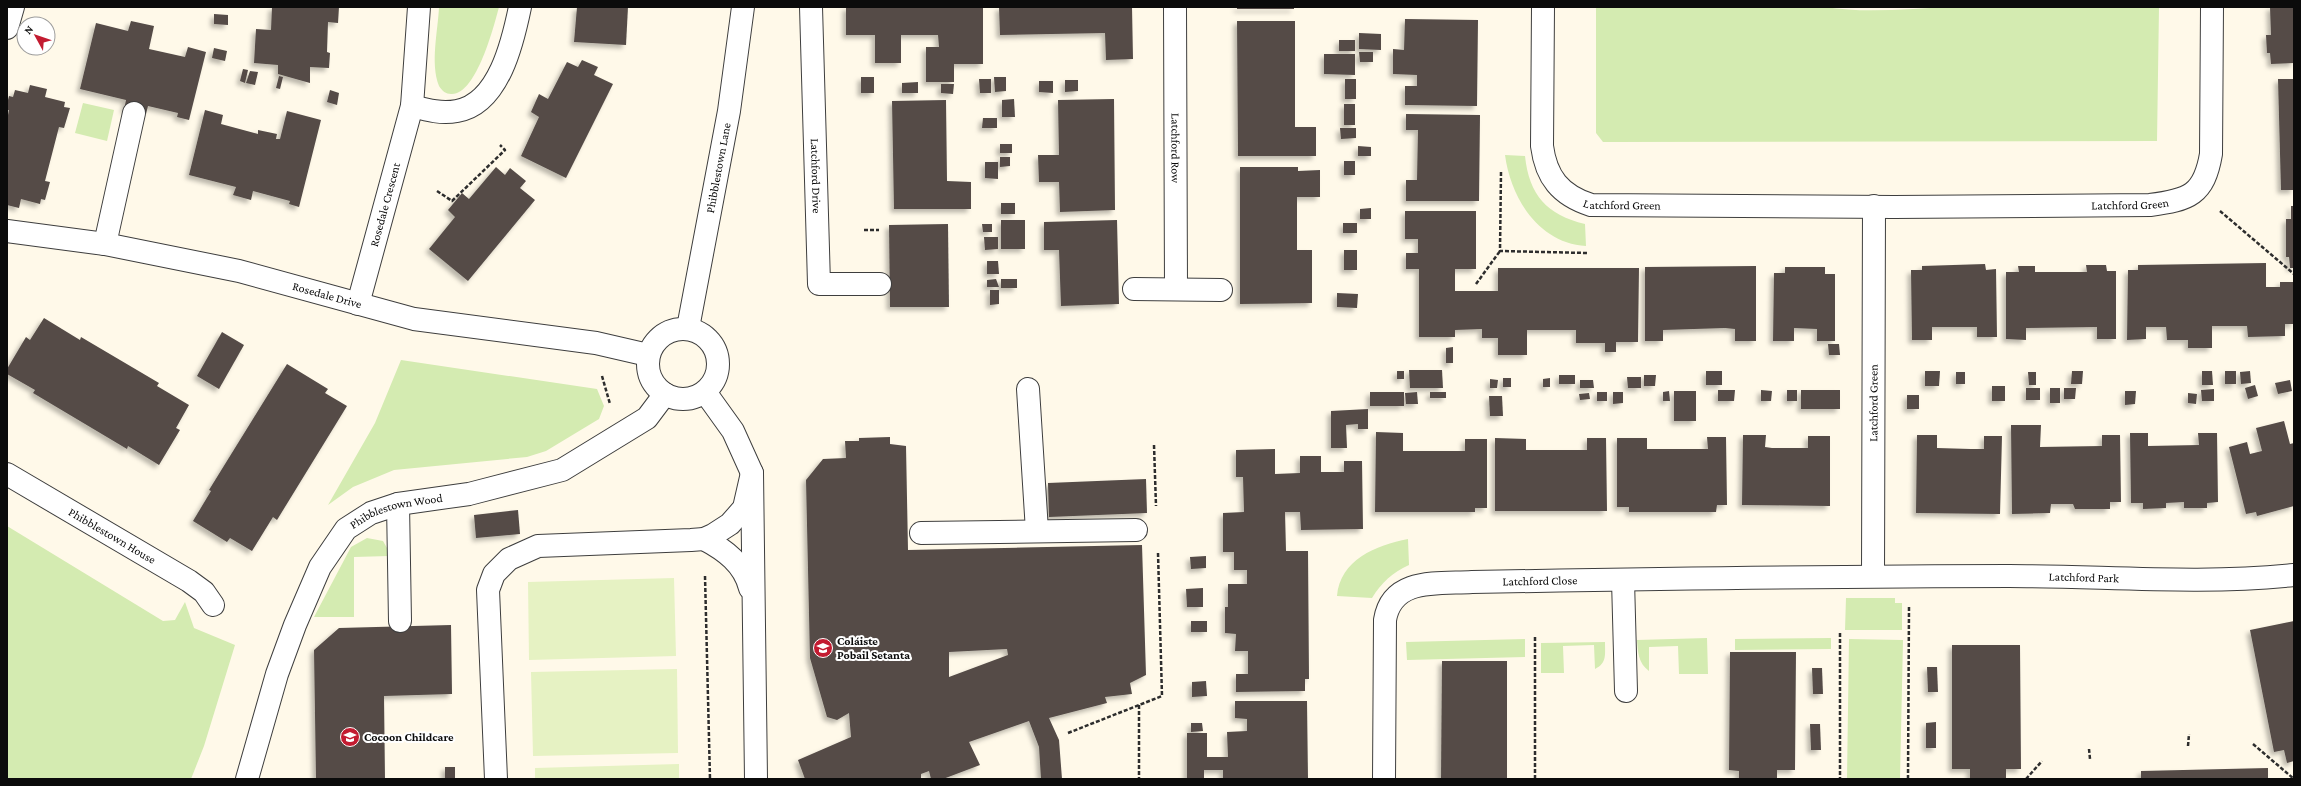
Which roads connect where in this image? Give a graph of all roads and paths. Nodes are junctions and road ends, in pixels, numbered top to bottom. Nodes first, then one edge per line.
1 (13, 7) edge
2 (419, 7) edge
3 (520, 7) edge
4 (743, 7) edge
5 (811, 7) edge
6 (1175, 7) edge
7 (1543, 7) edge
8 (2212, 7) edge
9 (7, 28) edge
10 (412, 106) junction
11 (134, 114) dead end
12 (500, 145) dead end
13 (1502, 172) dead end
14 (437, 191) dead end
15 (1874, 206) junction
16 (2230, 220) dead end
17 (864, 230) dead end
18 (879, 230) dead end
19 (7, 231) edge
20 (105, 244) junction
21 (1500, 252) junction
22 (1587, 253) dead end
23 (2294, 274) edge
24 (880, 284) dead end
25 (1476, 284) dead end
26 (1176, 288) junction
27 (1134, 289) dead end
28 (1221, 290) dead end
29 (358, 304) junction
30 (688, 328) junction
31 (600, 344) junction
32 (648, 355) junction
33 (1028, 389) dead end
34 (705, 392) junction
35 (665, 394) junction
36 (621, 436) junction
37 (1154, 445) dead end
38 (752, 473) junction
39 (7, 474) edge
40 (398, 504) junction
41 (1156, 508) dead end
42 (1136, 530) dead end
43 (1037, 531) junction
44 (921, 533) dead end
45 (704, 539) junction
46 (1158, 547) dead end
47 (2294, 575) edge
48 (1873, 576) junction
49 (1623, 580) junction
50 (752, 597) junction
51 (1909, 602) dead end
52 (213, 605) dead end
53 (400, 621) dead end
54 (1840, 633) dead end
55 (1535, 635) dead end
56 (1626, 691) dead end
57 (1139, 705) junction
58 (1068, 733) dead end
59 (2189, 734) dead end
60 (2253, 744) dead end
61 (2188, 746) dead end
62 (2089, 749) dead end
63 (2090, 759) dead end
64 (2042, 760) dead end
65 (247, 779) edge
66 (496, 779) edge
67 (710, 779) edge
68 (756, 779) edge
69 (1139, 779) edge
70 (1384, 779) edge
71 (1535, 779) edge
72 (1840, 779) edge
73 (1908, 779) edge
74 (2026, 779) edge
75 (2294, 779) edge

1 - 9 street
2 - 10 street, Rosedale Crescent
3 - 10 street
4 - 30 street, Phibblestown Lane
5 - 24 street, Latchford Drive
6 - 26 street, Latchford Row
7 - 15 street, Latchford Green
8 - 15 street, Latchford Green
10 - 29 street, Rosedale Crescent
11 - 20 street
12 - 14 path
13 - 21 path
15 - 48 street, Latchford Green
16 - 23 path
17 - 18 path
19 - 20 street, Rosedale Drive
20 - 29 street, Rosedale Drive
21 - 22 path
21 - 25 path
26 - 27 street
26 - 28 street
29 - 31 street, Rosedale Drive
30 - 32 street
30 - 34 street
31 - 32 street, Rosedale Drive
31 - 36 path
32 - 35 street
33 - 43 street
34 - 35 street
34 - 38 street
35 - 36 street, Phibblestown Wood
36 - 40 street, Phibblestown Wood
37 - 41 path
38 - 45 street
38 - 50 street
39 - 52 street, Phibblestown House
40 - 53 street
40 - 65 street, Phibblestown Wood
42 - 43 street
43 - 44 street
45 - 50 street
45 - 66 street
45 - 67 path
46 - 57 path
47 - 48 street, Latchford Park
48 - 49 street, Latchford Close
49 - 56 street
49 - 70 street, Latchford Close
50 - 68 street
51 - 73 path
54 - 72 path
55 - 71 path
57 - 58 path
57 - 69 path
59 - 61 path
60 - 75 path
62 - 63 path
64 - 74 path

